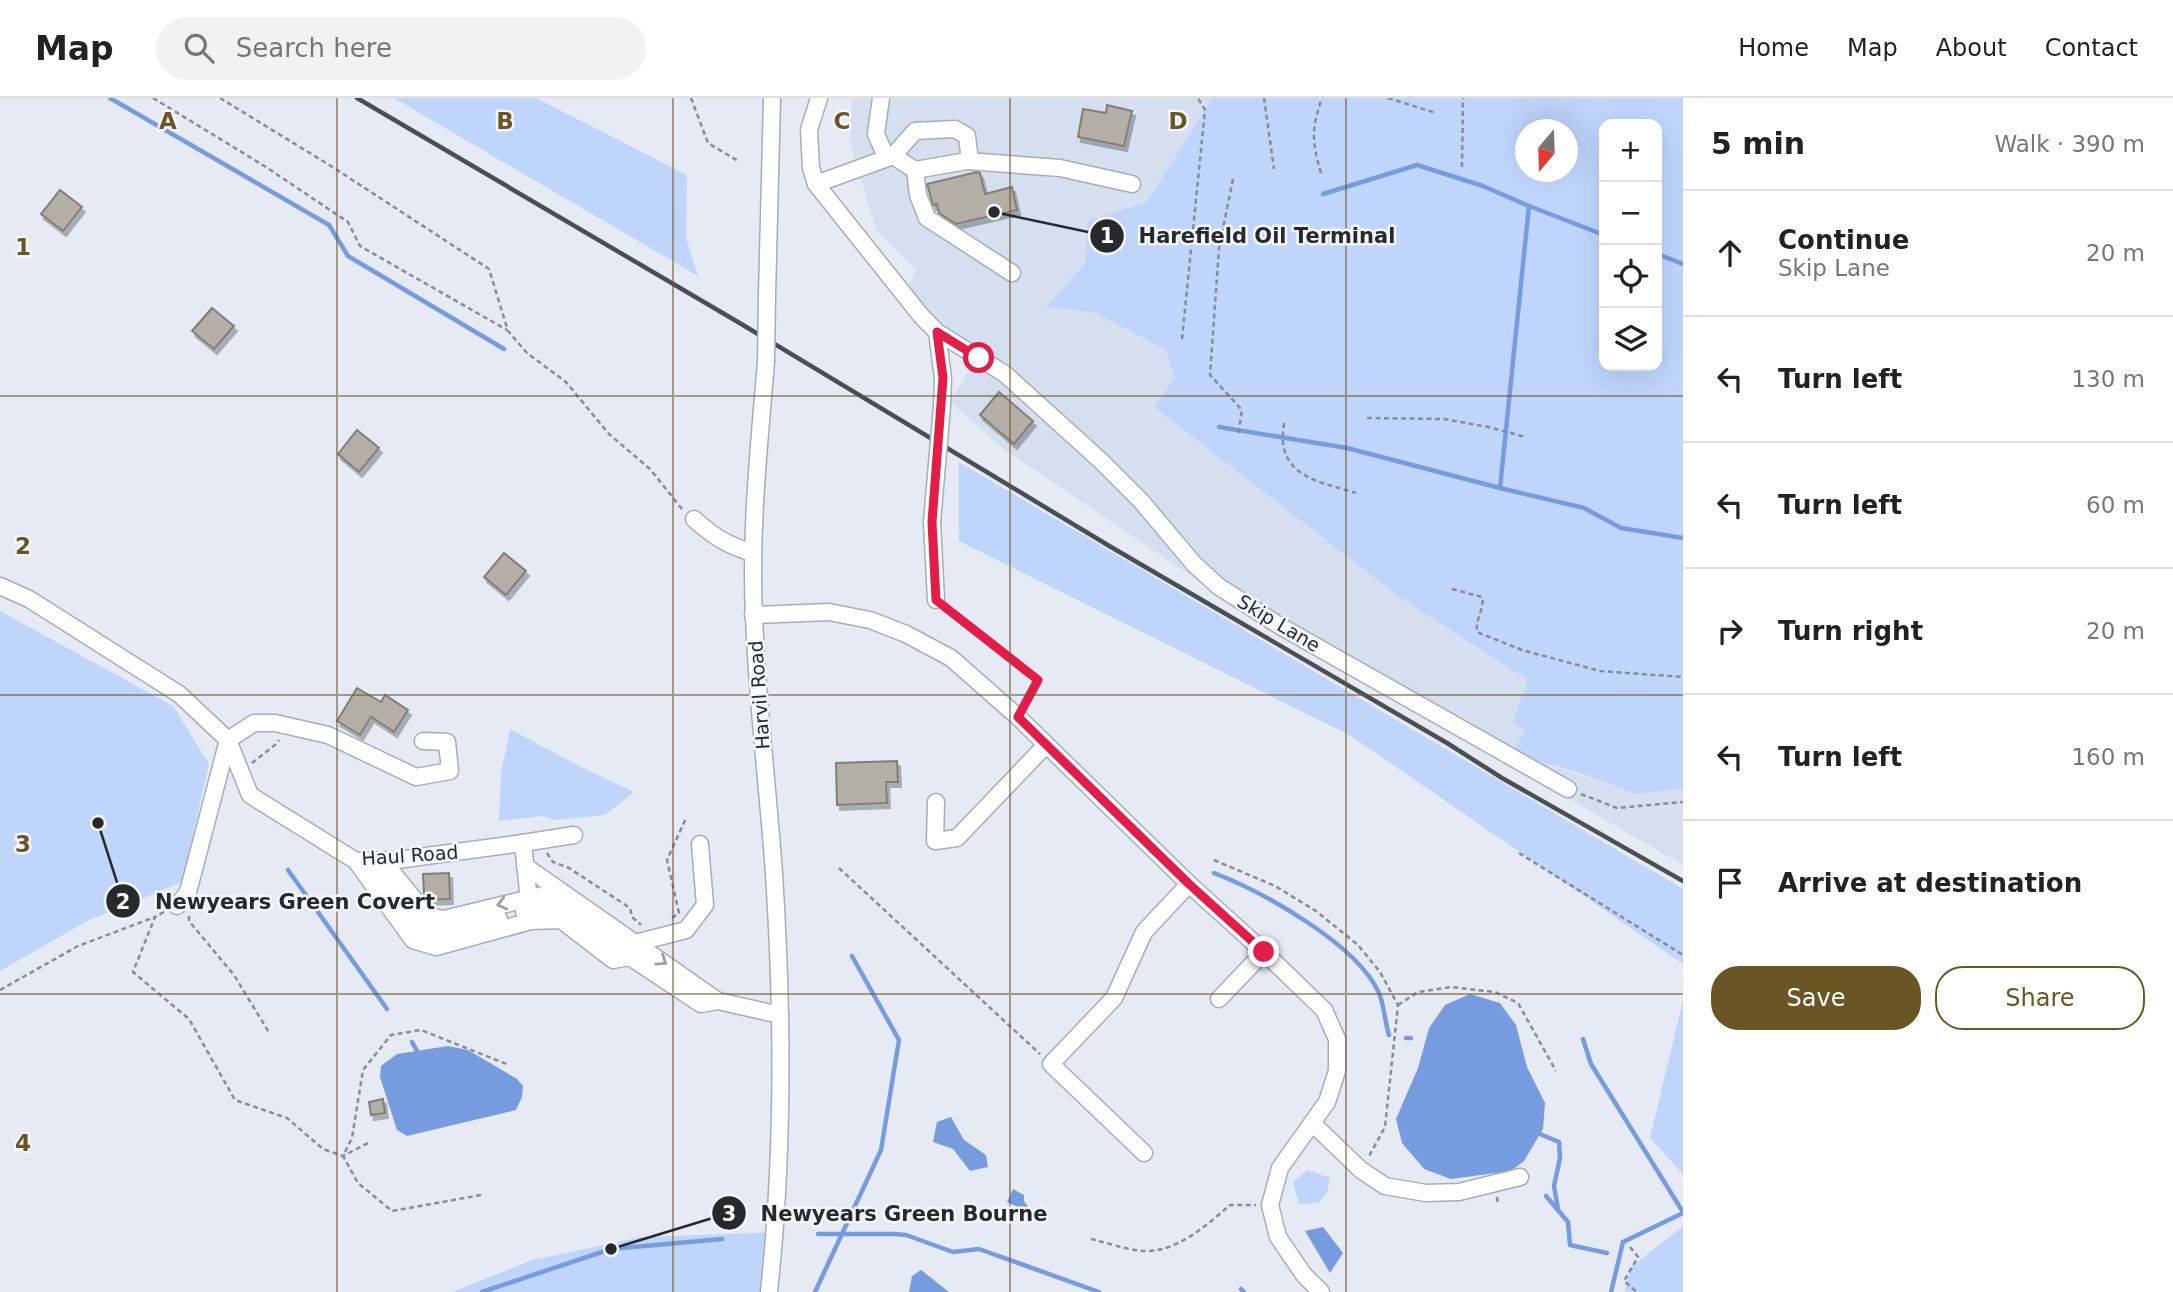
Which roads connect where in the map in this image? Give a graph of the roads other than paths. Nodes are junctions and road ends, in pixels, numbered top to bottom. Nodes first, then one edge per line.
1 (772, 98) edge
2 (819, 98) edge
3 (881, 98) edge
4 (889, 156) junction
5 (967, 161) junction
6 (915, 170) junction
7 (816, 184) junction
8 (1132, 184) dead end
9 (1012, 273) dead end
10 (937, 332) junction
11 (694, 519) road end
12 (753, 553) junction
13 (0, 586) edge
14 (936, 600) road end
15 (754, 615) junction
16 (228, 740) junction
17 (423, 741) dead end
18 (1045, 746) junction
19 (1568, 789) road end
20 (936, 802) dead end
21 (574, 835) dead end
22 (523, 843) junction
23 (701, 844) dead end
24 (369, 861) junction
25 (525, 866) junction
26 (1189, 884) junction
27 (177, 906) road end
28 (529, 910) junction
29 (633, 950) junction
30 (1264, 952) junction
31 (1219, 999) dead end
32 (780, 1015) junction
33 (1312, 1123) junction
34 (1144, 1153) dead end
35 (1520, 1177) dead end
36 (769, 1292) edge
37 (1321, 1292) edge

1 - 12 street, Harvil Road, bridge
2 - 7 street
3 - 4 street
4 - 5 street
4 - 6 street
4 - 7 street
5 - 6 street
5 - 8 street
6 - 9 street
7 - 10 street, Skip Lane
10 - 14 street, bridge
10 - 19 street, Skip Lane
11 - 12 street
12 - 15 street, Harvil Road
13 - 16 street, Haul Road
15 - 18 street
15 - 32 street, Harvil Road
16 - 17 street
16 - 24 street, Haul Road
16 - 27 street
18 - 20 street
18 - 26 street
21 - 22 street, Haul Road
22 - 24 street, Haul Road
22 - 25 street
23 - 29 street
28 -> 24 street
24 - 28 street
25 - 28 street
25 - 29 street
26 - 30 street
26 - 34 street
28 - 29 street
28 - 29 street
29 - 32 street
30 - 31 street
30 - 33 street
32 - 36 street, Harvil Road
33 - 35 street
33 - 37 street

